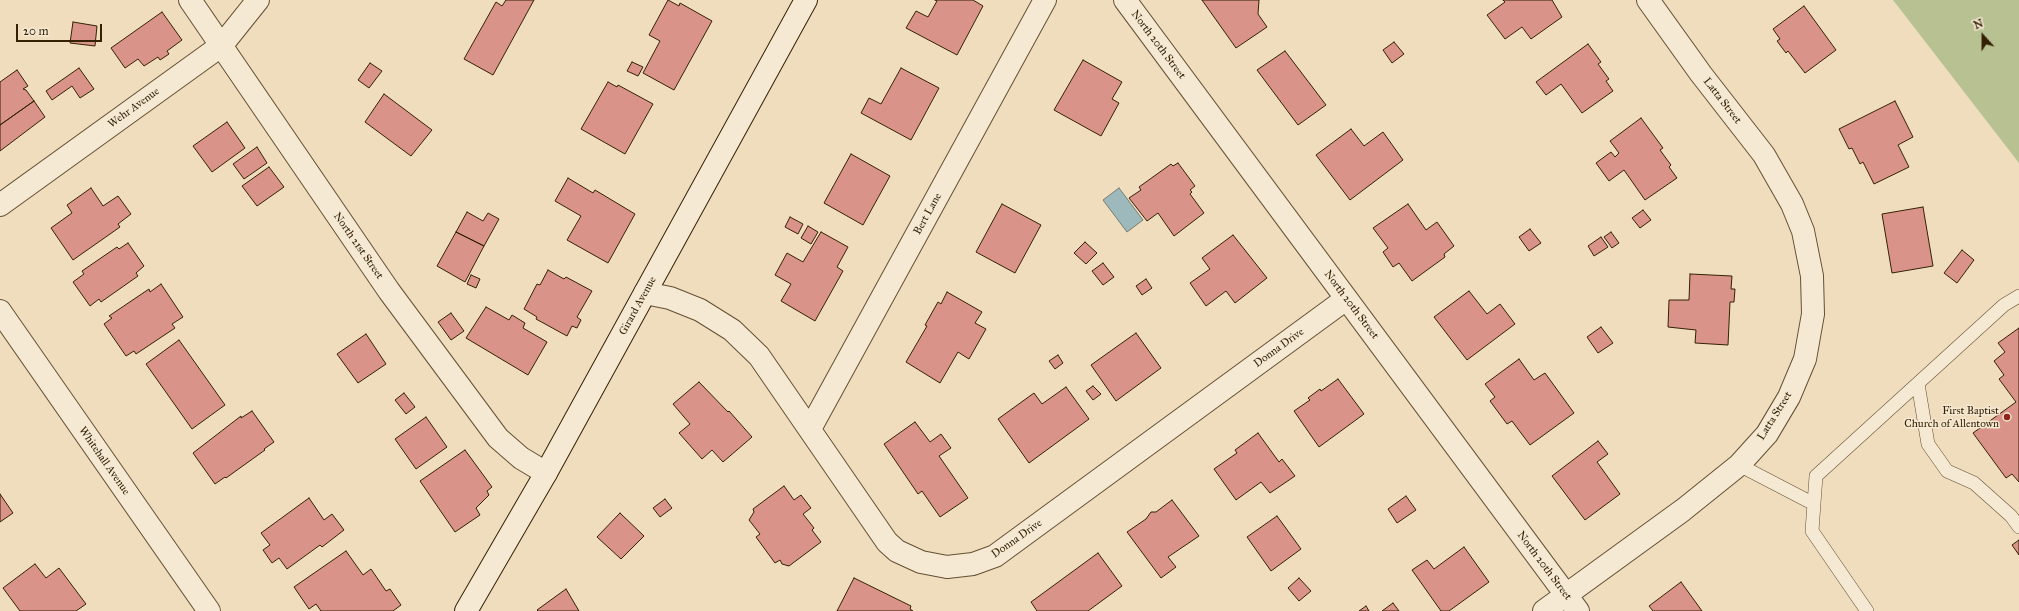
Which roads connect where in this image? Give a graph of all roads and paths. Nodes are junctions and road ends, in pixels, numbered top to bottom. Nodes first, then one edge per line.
1 (190, 0) edge
2 (258, 0) edge
3 (806, 0) edge
4 (1045, 0) edge
5 (1125, 0) edge
6 (1648, 0) edge
7 (222, 45) junction
8 (0, 205) edge
9 (645, 293) junction
10 (2019, 296) edge
11 (1346, 299) junction
12 (0, 311) edge
13 (1918, 384) junction
14 (810, 429) junction
15 (1739, 465) junction
16 (546, 473) junction
17 (1814, 504) junction
18 (2019, 527) edge
19 (1572, 603) edge
20 (209, 611) edge
21 (466, 611) edge
22 (1544, 611) edge
23 (1867, 611) edge

1 - 7 street, North 21st Street
2 - 7 street, Wehr Avenue
3 - 9 street, Girard Avenue
4 - 14 street, Bert Lane
5 - 11 street, North 20th Street
6 - 15 street, Latta Street
7 - 8 street, Wehr Avenue
7 - 16 street, North 21st Street
9 - 14 street, Donna Drive
9 - 16 street, Girard Avenue
10 - 13 lane
11 - 14 street, Donna Drive
11 - 19 street, North 20th Street
12 - 20 street, Whitehall Avenue
13 - 17 lane
13 - 18 lane
15 - 17 lane
15 - 19 street, Latta Street
16 - 21 street, Girard Avenue
17 - 23 lane
19 - 22 street, Latta Street

